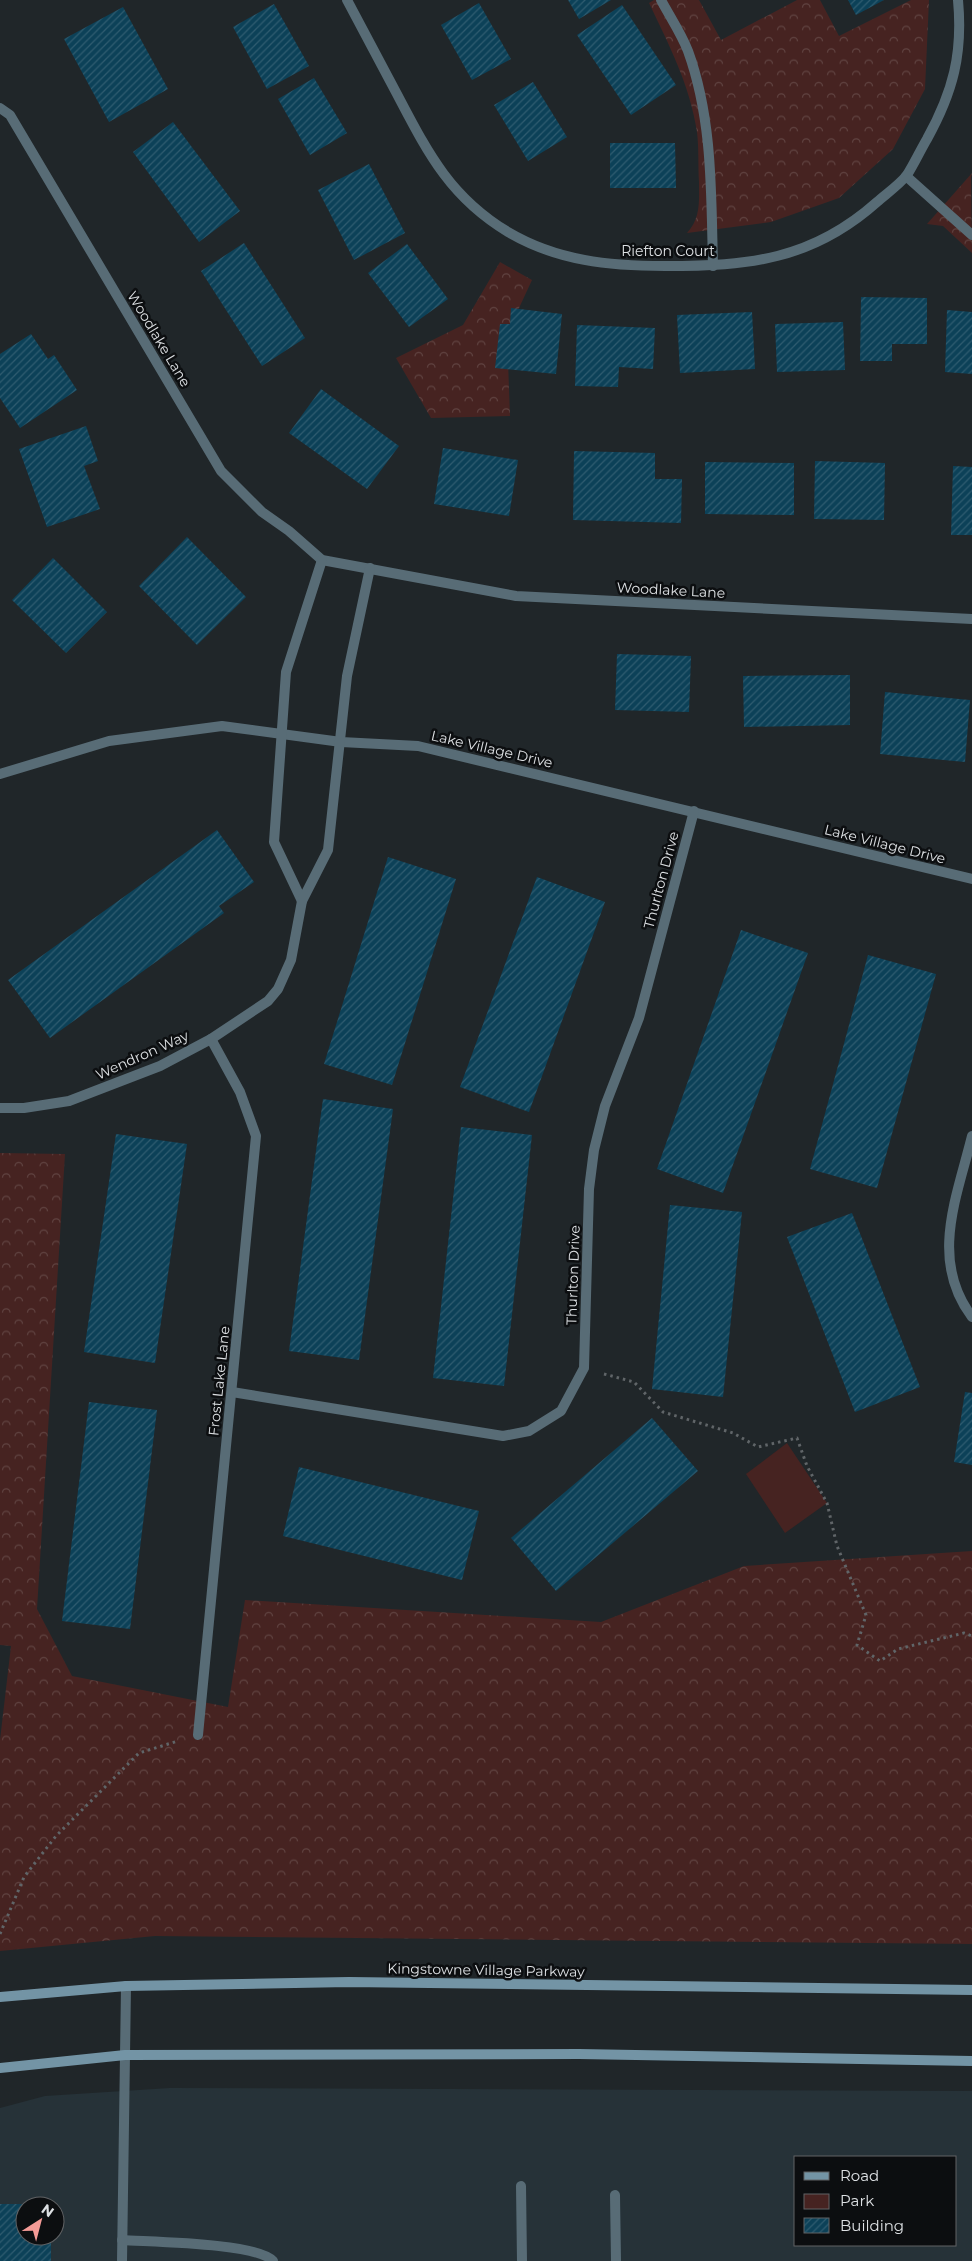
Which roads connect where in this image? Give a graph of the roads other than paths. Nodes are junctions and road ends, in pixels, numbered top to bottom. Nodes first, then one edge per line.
1 (347, 0) edge
2 (661, 0) edge
3 (958, 0) edge
4 (0, 108) edge
5 (906, 176) junction
6 (972, 236) edge
7 (713, 266) junction
8 (322, 560) junction
9 (370, 568) junction
10 (972, 619) edge
11 (281, 735) junction
12 (340, 742) junction
13 (0, 774) edge
14 (694, 811) junction
15 (972, 879) edge
16 (302, 901) junction
17 (210, 1039) junction
18 (0, 1108) edge
19 (972, 1136) edge
20 (972, 1317) edge
21 (232, 1392) junction
22 (198, 1735) road end
23 (126, 1986) junction
24 (972, 1990) edge
25 (0, 1997) edge
26 (125, 2056) junction
27 (972, 2061) edge
28 (0, 2068) edge
29 (521, 2186) dead end
30 (615, 2195) dead end
31 (122, 2240) junction
32 (122, 2261) edge
33 (273, 2261) edge
34 (522, 2261) edge
35 (616, 2261) edge

1 - 7 street, Riefton Court
2 - 7 street
3 - 5 street, Riefton Court
4 - 8 street, Woodlake Lane
5 - 6 street
5 - 7 street, Riefton Court
8 - 9 street, Woodlake Lane
8 - 11 street
9 - 10 street, Woodlake Lane
9 - 12 street
11 - 12 street, Lake Village Drive
11 - 13 street, Lake Village Drive
11 - 16 street
12 - 14 street, Lake Village Drive
12 - 16 street, Wendron Way
14 - 15 street, Lake Village Drive
14 - 21 street, Thurlton Drive
16 - 17 street, Wendron Way
17 - 18 street, Wendron Way
17 - 21 street, Frost Lake Lane
19 - 20 street
21 - 22 street, Frost Lake Lane
23 - 24 street, Kingstowne Village Parkway
23 - 25 street, Kingstowne Village Parkway
23 - 26 street
26 - 27 street
26 - 28 street
26 - 31 street
29 - 34 street
30 - 35 street
31 - 32 street
31 - 33 street

